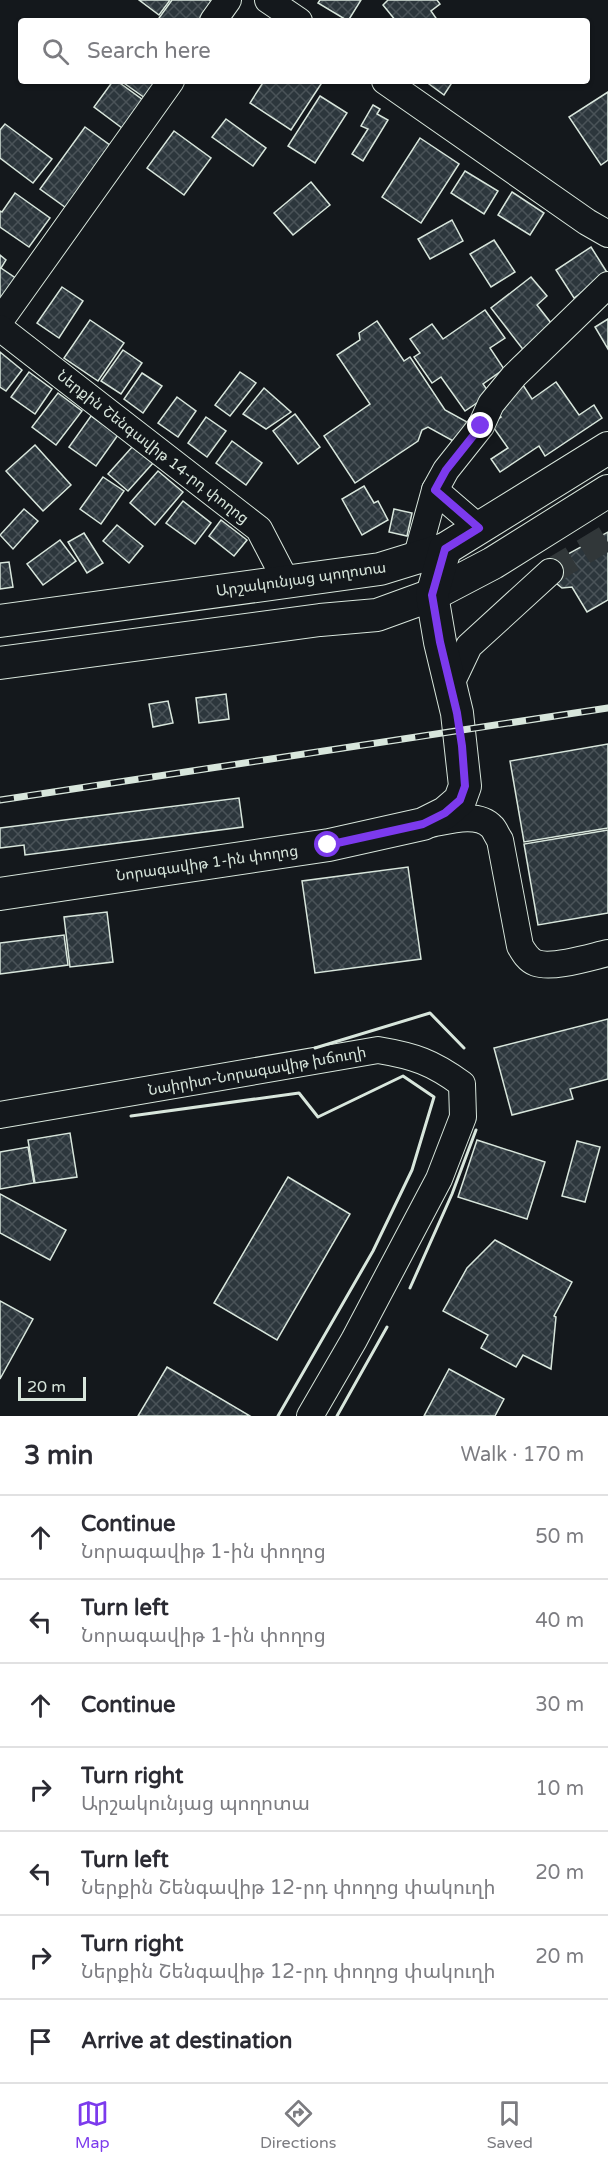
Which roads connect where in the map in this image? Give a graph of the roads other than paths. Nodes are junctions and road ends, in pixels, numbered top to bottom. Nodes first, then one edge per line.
1 (228, 0) edge
2 (268, 0) edge
3 (215, 18) edge
4 (294, 18) edge
5 (169, 84) edge
6 (388, 84) edge
7 (608, 234) edge
8 (608, 285) edge
9 (0, 321) edge
10 (0, 328) edge
11 (608, 448) edge
12 (435, 490) junction
13 (608, 491) edge
14 (479, 528) junction
15 (430, 554) junction
16 (493, 563) junction
17 (550, 572) tunnel mouth
18 (286, 583) junction
19 (432, 595) junction
20 (377, 615) junction
21 (0, 621) edge
22 (440, 642) junction
23 (0, 663) edge
24 (450, 686) junction
25 (423, 824) junction
26 (0, 894) edge
27 (608, 953) edge
28 (0, 1115) edge
29 (310, 1416) edge

1 - 3 street
2 - 4 street
5 - 9 street
6 - 7 street
8 - 12 street
10 - 18 street, Ներքին Շենգավիթ 14-րդ փողոց
11 - 14 main road, Արշակունյաց պողոտա
12 - 14 street
12 - 15 street
13 - 16 main road
14 - 15 main road, Արշակունյաց պողոտա
15 - 18 main road, Արշակունյաց պողոտա
15 - 19 main road
16 - 19 main road
16 - 22 main road
17 - 24 street
18 - 21 main road, Արշակունյաց պողոտա
19 - 20 main road
19 - 22 main road, Նորագավիթ 1-ին փողոց
20 - 22 main road
20 - 23 main road
22 - 24 main road, Նորագավիթ 1-ին փողոց
24 - 25 main road, Նորագավիթ 1-ին փողոց
25 - 26 main road, Նորագավիթ 1-ին փողոց
25 - 27 street
28 - 29 street, Նաիրիտ-Նորագավիթ խճուղի

